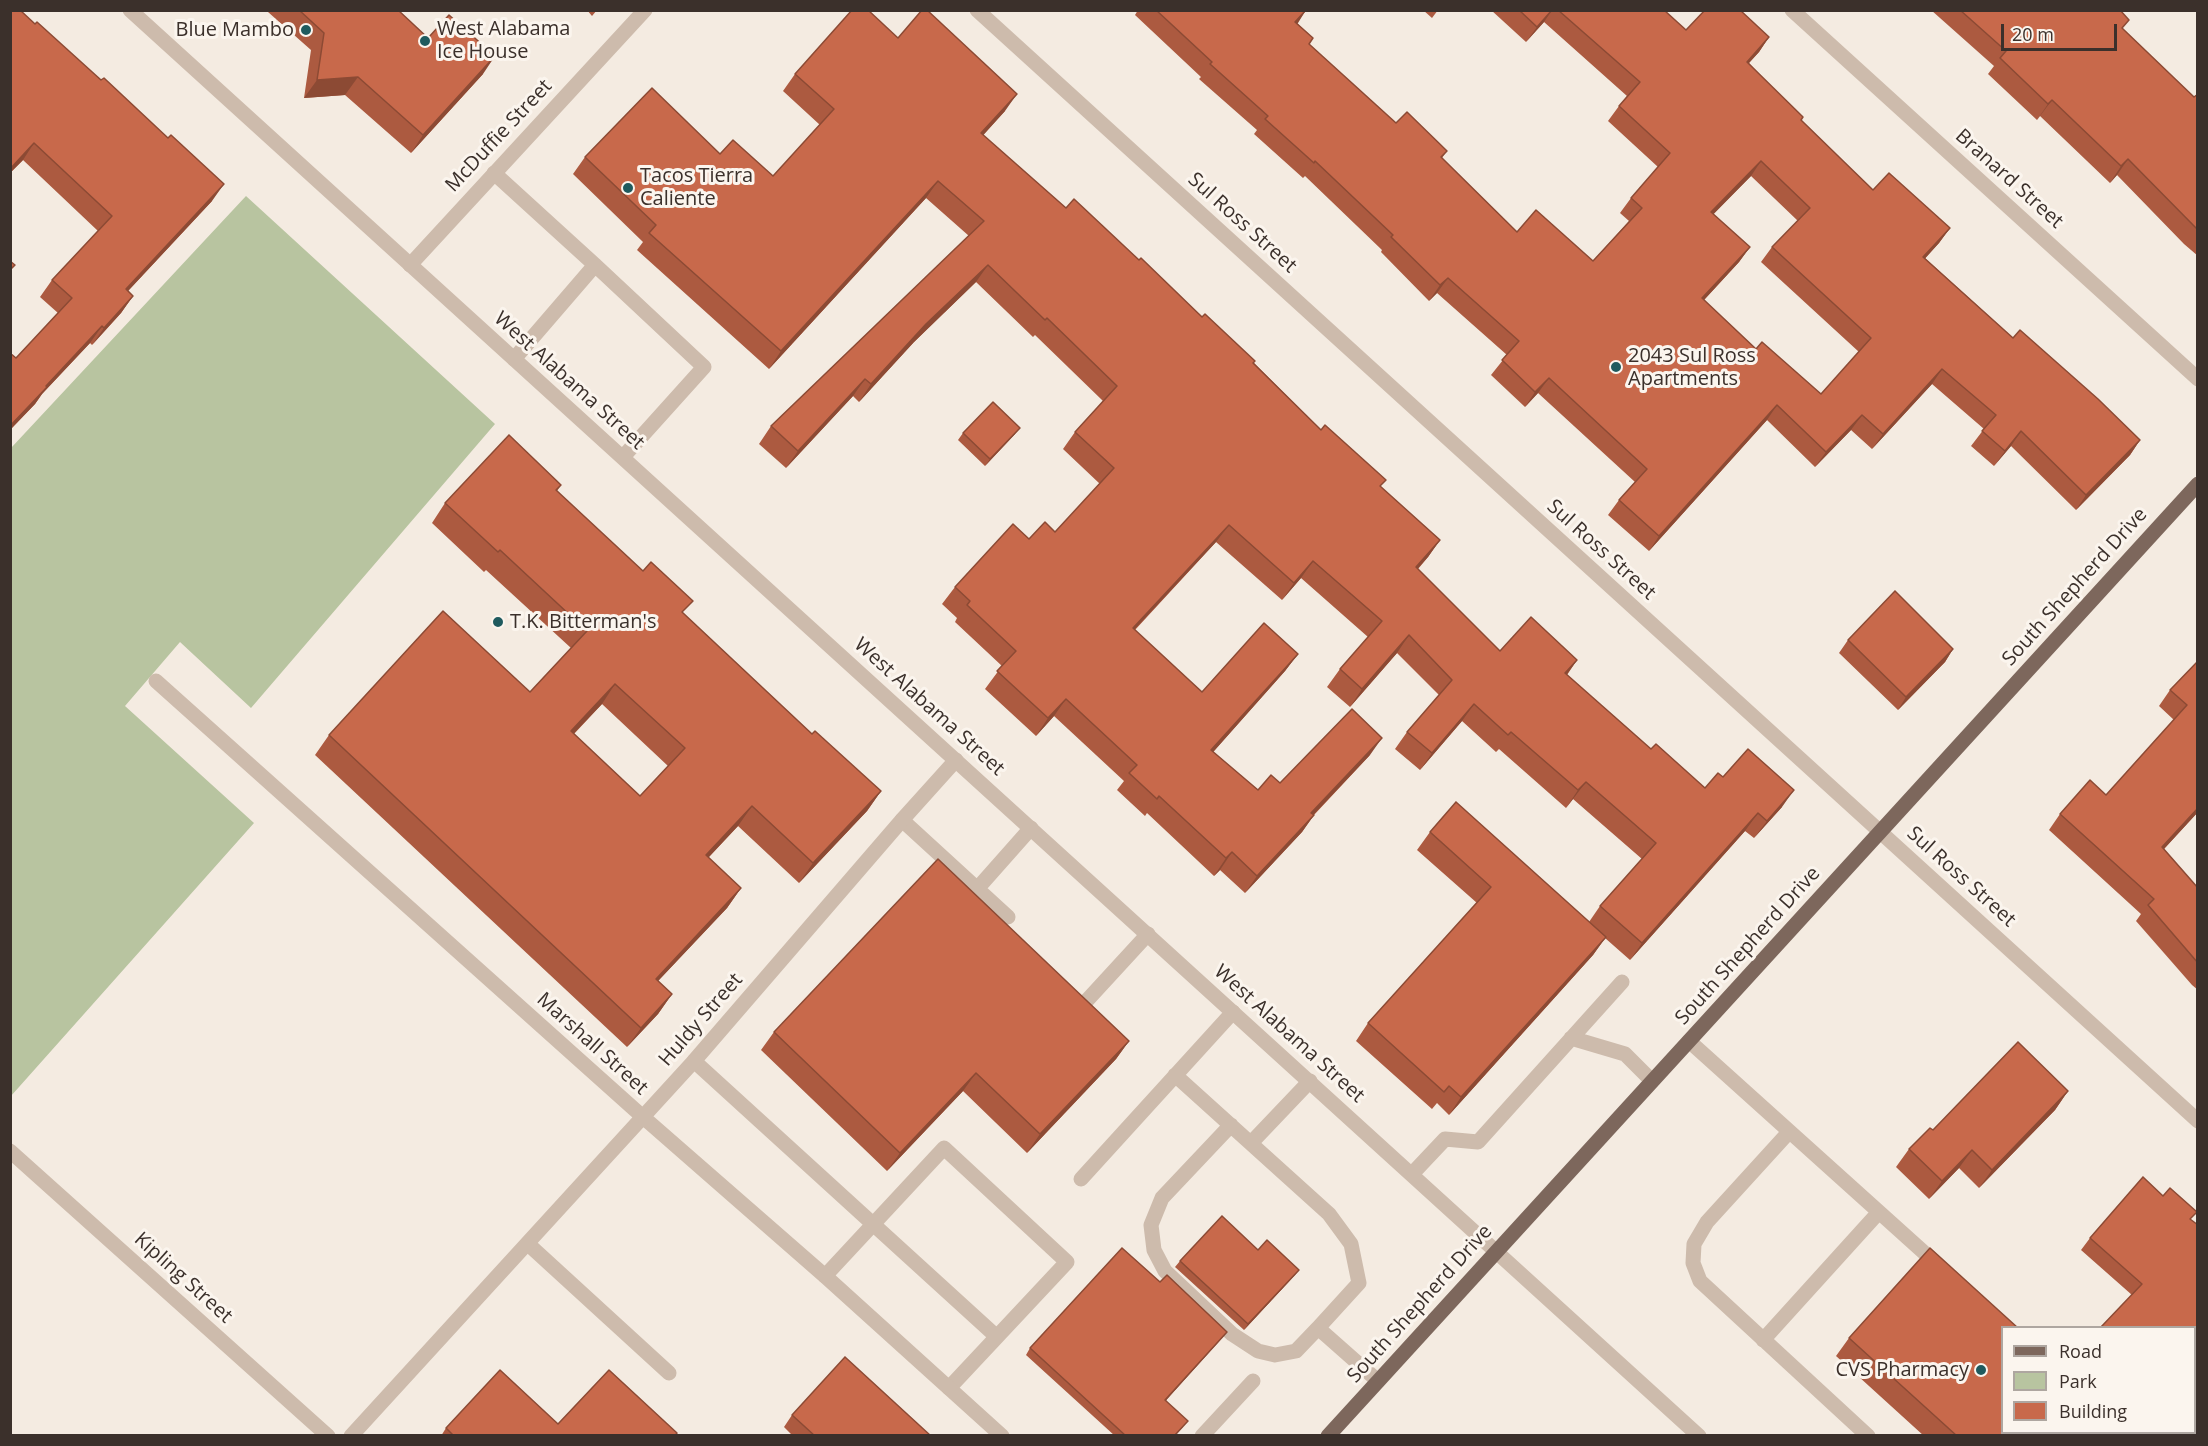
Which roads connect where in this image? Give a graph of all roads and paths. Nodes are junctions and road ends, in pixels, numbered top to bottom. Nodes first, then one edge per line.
1 (130, 10) edge
2 (645, 10) edge
3 (977, 10) edge
4 (1792, 10) edge
5 (494, 173) junction
6 (410, 265) junction
7 (595, 265) junction
8 (514, 359) junction
9 (2198, 379) edge
10 (623, 457) junction
11 (2198, 484) edge
12 (156, 681) dead end
13 (956, 760) junction
14 (902, 820) junction
15 (1031, 828) junction
16 (1880, 833) junction
17 (977, 889) junction
18 (1008, 917) dead end
19 (1148, 934) junction
20 (1622, 982) dead end
21 (1080, 1008) edge
22 (1233, 1012) junction
23 (1571, 1038) junction
24 (1689, 1041) junction
25 (694, 1061) junction
26 (1175, 1075) junction
27 (1652, 1081) junction
28 (1310, 1082) junction
29 (643, 1117) junction
30 (2198, 1120) edge
31 (1231, 1125) junction
32 (1789, 1132) junction
33 (1251, 1143) junction
34 (10, 1151) edge
35 (1412, 1174) junction
36 (1081, 1179) dead end
37 (1878, 1212) junction
38 (873, 1225) junction
39 (528, 1244) junction
40 (1497, 1251) junction
41 (1947, 1274) edge
42 (825, 1276) junction
43 (1318, 1328) junction
44 (997, 1337) junction
45 (1763, 1340) junction
46 (669, 1373) dead end
47 (1253, 1381) dead end
48 (1378, 1381) junction
49 (949, 1388) junction
50 (328, 1436) edge
51 (351, 1436) edge
52 (1002, 1436) edge
53 (1202, 1436) edge
54 (1328, 1436) edge
55 (1699, 1436) edge
56 (1868, 1436) edge

1 - 6 street, West Alabama Street
2 - 5 street, McDuffie Street
3 - 16 street, Sul Ross Street
4 - 9 street, Branard Street
5 - 6 street, McDuffie Street
5 - 7 street
6 - 8 street, West Alabama Street
7 - 8 street
7 - 10 street
8 - 10 street, West Alabama Street
10 - 13 street, West Alabama Street
11 - 16 main road, South Shepherd Drive
12 - 29 street, Marshall Street
13 - 14 street, Huldy Street
13 - 15 street, West Alabama Street
14 - 17 street
14 - 25 street, Huldy Street
15 - 17 street
15 - 19 street, West Alabama Street
16 - 24 main road, South Shepherd Drive
16 - 30 street, Sul Ross Street
17 - 18 street
19 - 21 street
19 - 22 street, West Alabama Street
20 - 23 street
22 - 26 street
22 - 28 street, West Alabama Street
23 - 27 street
23 - 35 street
24 - 27 main road, South Shepherd Drive
24 - 32 street
25 - 29 street, Huldy Street
25 - 38 street
26 - 31 street
26 - 36 street
27 - 40 main road, South Shepherd Drive
28 - 33 street
28 - 35 street, West Alabama Street
29 - 39 street, Huldy Street
29 - 42 street, Marshall Street
31 - 33 street
31 - 43 street
32 - 37 street
32 - 45 street
33 - 43 street
34 - 50 street, Kipling Street
35 - 40 street, West Alabama Street
37 - 41 street
37 - 45 street
38 - 42 street
38 - 44 street
38 - 44 street
39 - 46 street
39 - 51 street, Huldy Street
40 - 48 main road, South Shepherd Drive
40 - 55 street, West Alabama Street
42 - 49 street, Marshall Street
43 - 48 street
44 - 49 street
45 - 56 street
47 - 53 street
48 - 54 main road, South Shepherd Drive
49 - 52 street, Marshall Street

